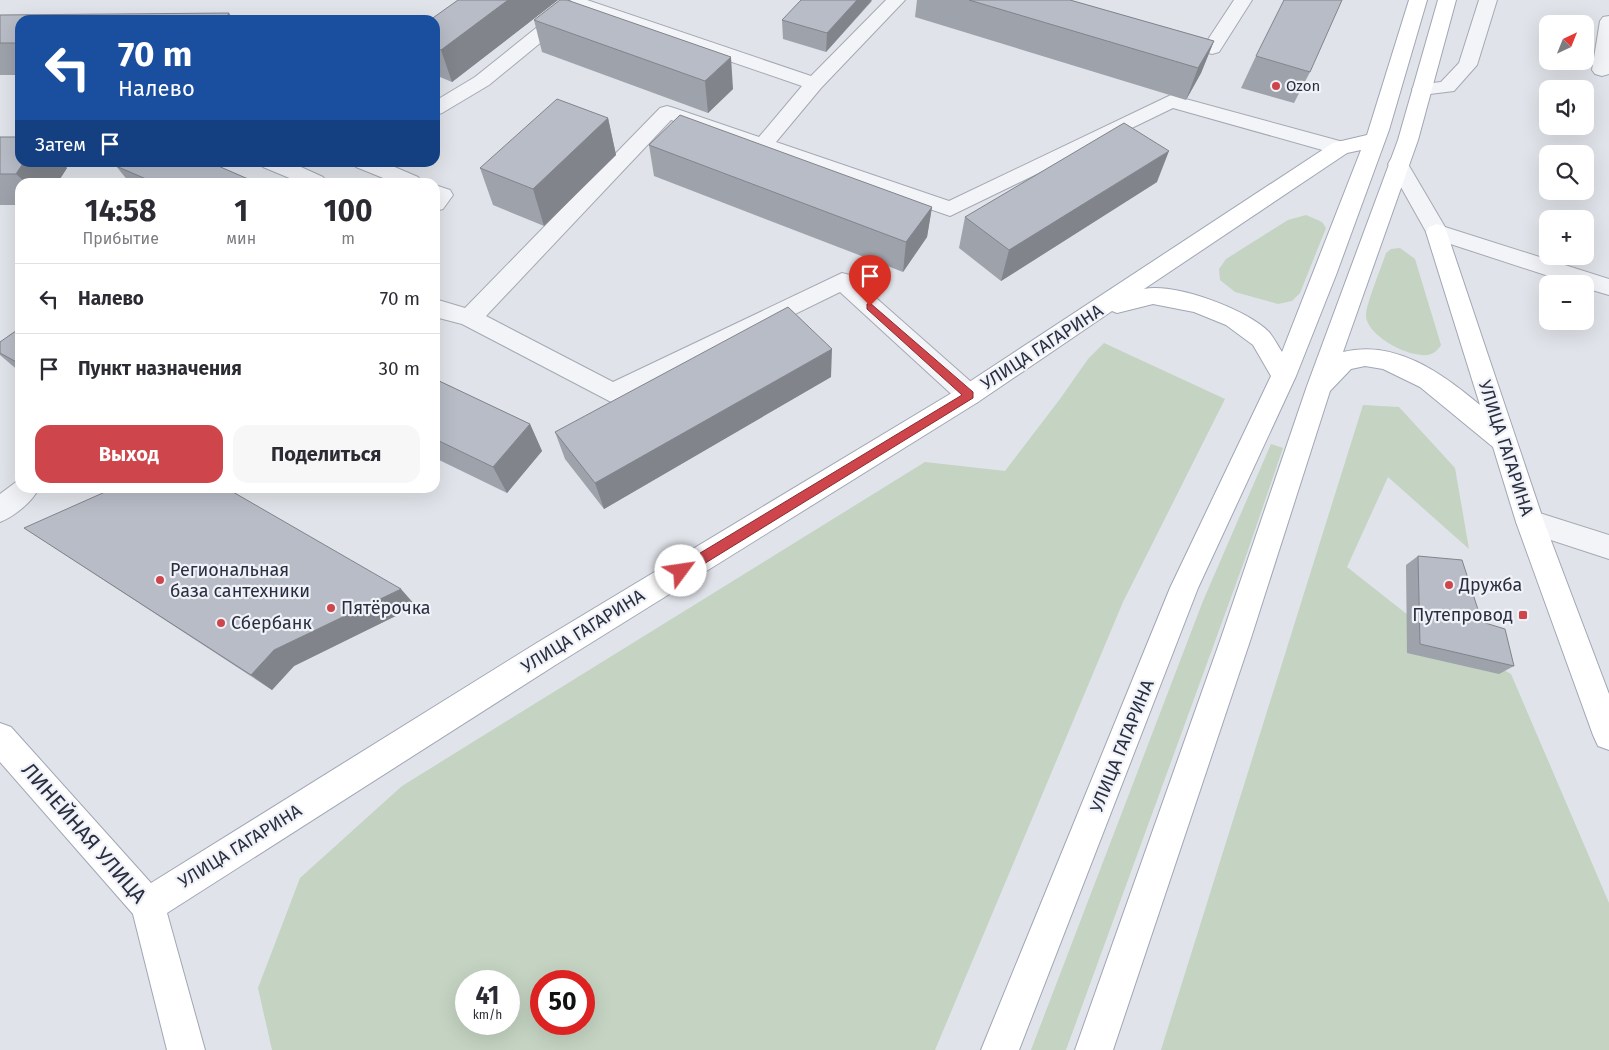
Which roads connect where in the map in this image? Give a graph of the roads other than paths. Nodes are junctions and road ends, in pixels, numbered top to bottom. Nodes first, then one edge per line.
1 (896, 0) edge
2 (1243, 0) edge
3 (1418, 0) edge
4 (1447, 0) edge
5 (1488, 0) edge
6 (580, 1) edge
7 (1609, 21) edge
8 (1156, 31) edge
9 (1602, 70) dead end
10 (814, 84) junction
11 (1422, 89) junction
12 (440, 106) edge
13 (1375, 140) junction
14 (764, 144) junction
15 (1340, 148) junction
16 (1398, 164) junction
17 (282, 167) edge
18 (375, 167) edge
19 (307, 178) edge
20 (401, 178) edge
21 (1437, 232) junction
22 (1609, 287) edge
23 (1101, 308) junction
24 (440, 309) edge
25 (470, 318) junction
26 (1284, 376) junction
27 (1319, 386) junction
28 (969, 395) junction
29 (1502, 441) junction
30 (20, 493) edge
31 (0, 510) edge
32 (1530, 522) junction
33 (1609, 548) edge
34 (1609, 735) edge
35 (0, 738) edge
36 (148, 904) junction
37 (186, 1050) edge
38 (1000, 1050) edge
39 (1094, 1050) edge

1 - 10 street
2 - 8 street
3 - 13 main road, УЛИЦА ГАГАРИНА
4 - 11 main road
5 - 11 street
6 - 10 street
6 - 12 street
7 - 9 street
10 - 14 street
11 - 16 main road
13 - 15 main road, УЛИЦА ГАГАРИНА
13 - 26 main road, УЛИЦА ГАГАРИНА
14 - 15 street
14 - 25 street
15 - 23 main road, УЛИЦА ГАГАРИНА
16 - 21 street, УЛИЦА ГАГАРИНА
16 - 27 main road
17 - 19 street
18 - 20 street
21 - 22 street
21 - 29 main road, УЛИЦА ГАГАРИНА
23 - 26 main road
23 - 28 main road, УЛИЦА ГАГАРИНА
24 - 25 street
25 - 28 street
26 - 38 main road, УЛИЦА ГАГАРИНА
27 - 29 main road
27 - 39 main road
28 - 36 main road, УЛИЦА ГАГАРИНА
29 - 32 main road, УЛИЦА ГАГАРИНА
30 - 31 street
32 - 33 street
32 - 34 main road, УЛИЦА ГАГАРИНА
35 - 36 main road, ЛИНЕЙНАЯ УЛИЦА
36 - 37 main road, ЛИНЕЙНАЯ УЛИЦА

